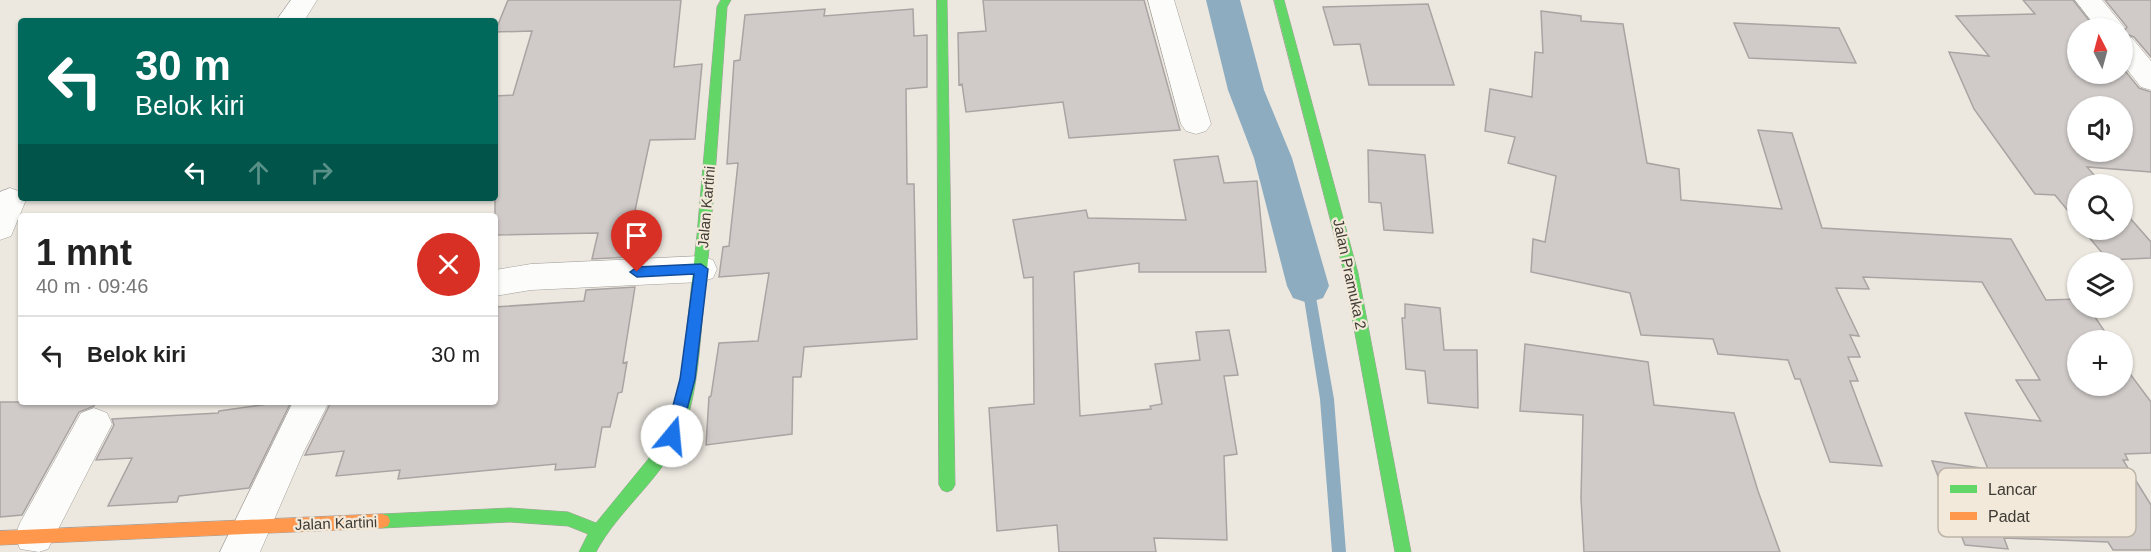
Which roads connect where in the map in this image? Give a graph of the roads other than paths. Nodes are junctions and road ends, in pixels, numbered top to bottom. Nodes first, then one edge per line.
1 (304, 0) edge
2 (726, 0) edge
3 (942, 0) edge
4 (1161, 0) edge
5 (1279, 0) edge
6 (2088, 0) edge
7 (292, 18) edge
8 (2102, 18) edge
9 (2133, 58) edge
10 (2151, 80) edge
11 (1196, 124) dead end
12 (701, 269) junction
13 (498, 282) edge
14 (308, 405) edge
15 (94, 424) dead end
16 (947, 485) dead end
17 (598, 531) junction
18 (17, 537) edge
19 (246, 539) edge
20 (587, 552) edge
21 (1403, 552) edge

1 - 7 street
2 - 12 street, Jalan Kartini
3 - 16 street
4 - 11 street
5 - 21 street, Jalan Pramuka 2
6 - 8 street
9 - 10 street
12 - 13 street
12 - 17 street, Jalan Kartini
14 - 19 street
15 - 18 street
17 - 19 street, Jalan Kartini
17 - 20 street, Jalan Kartini
18 - 19 street, Jalan Kartini

